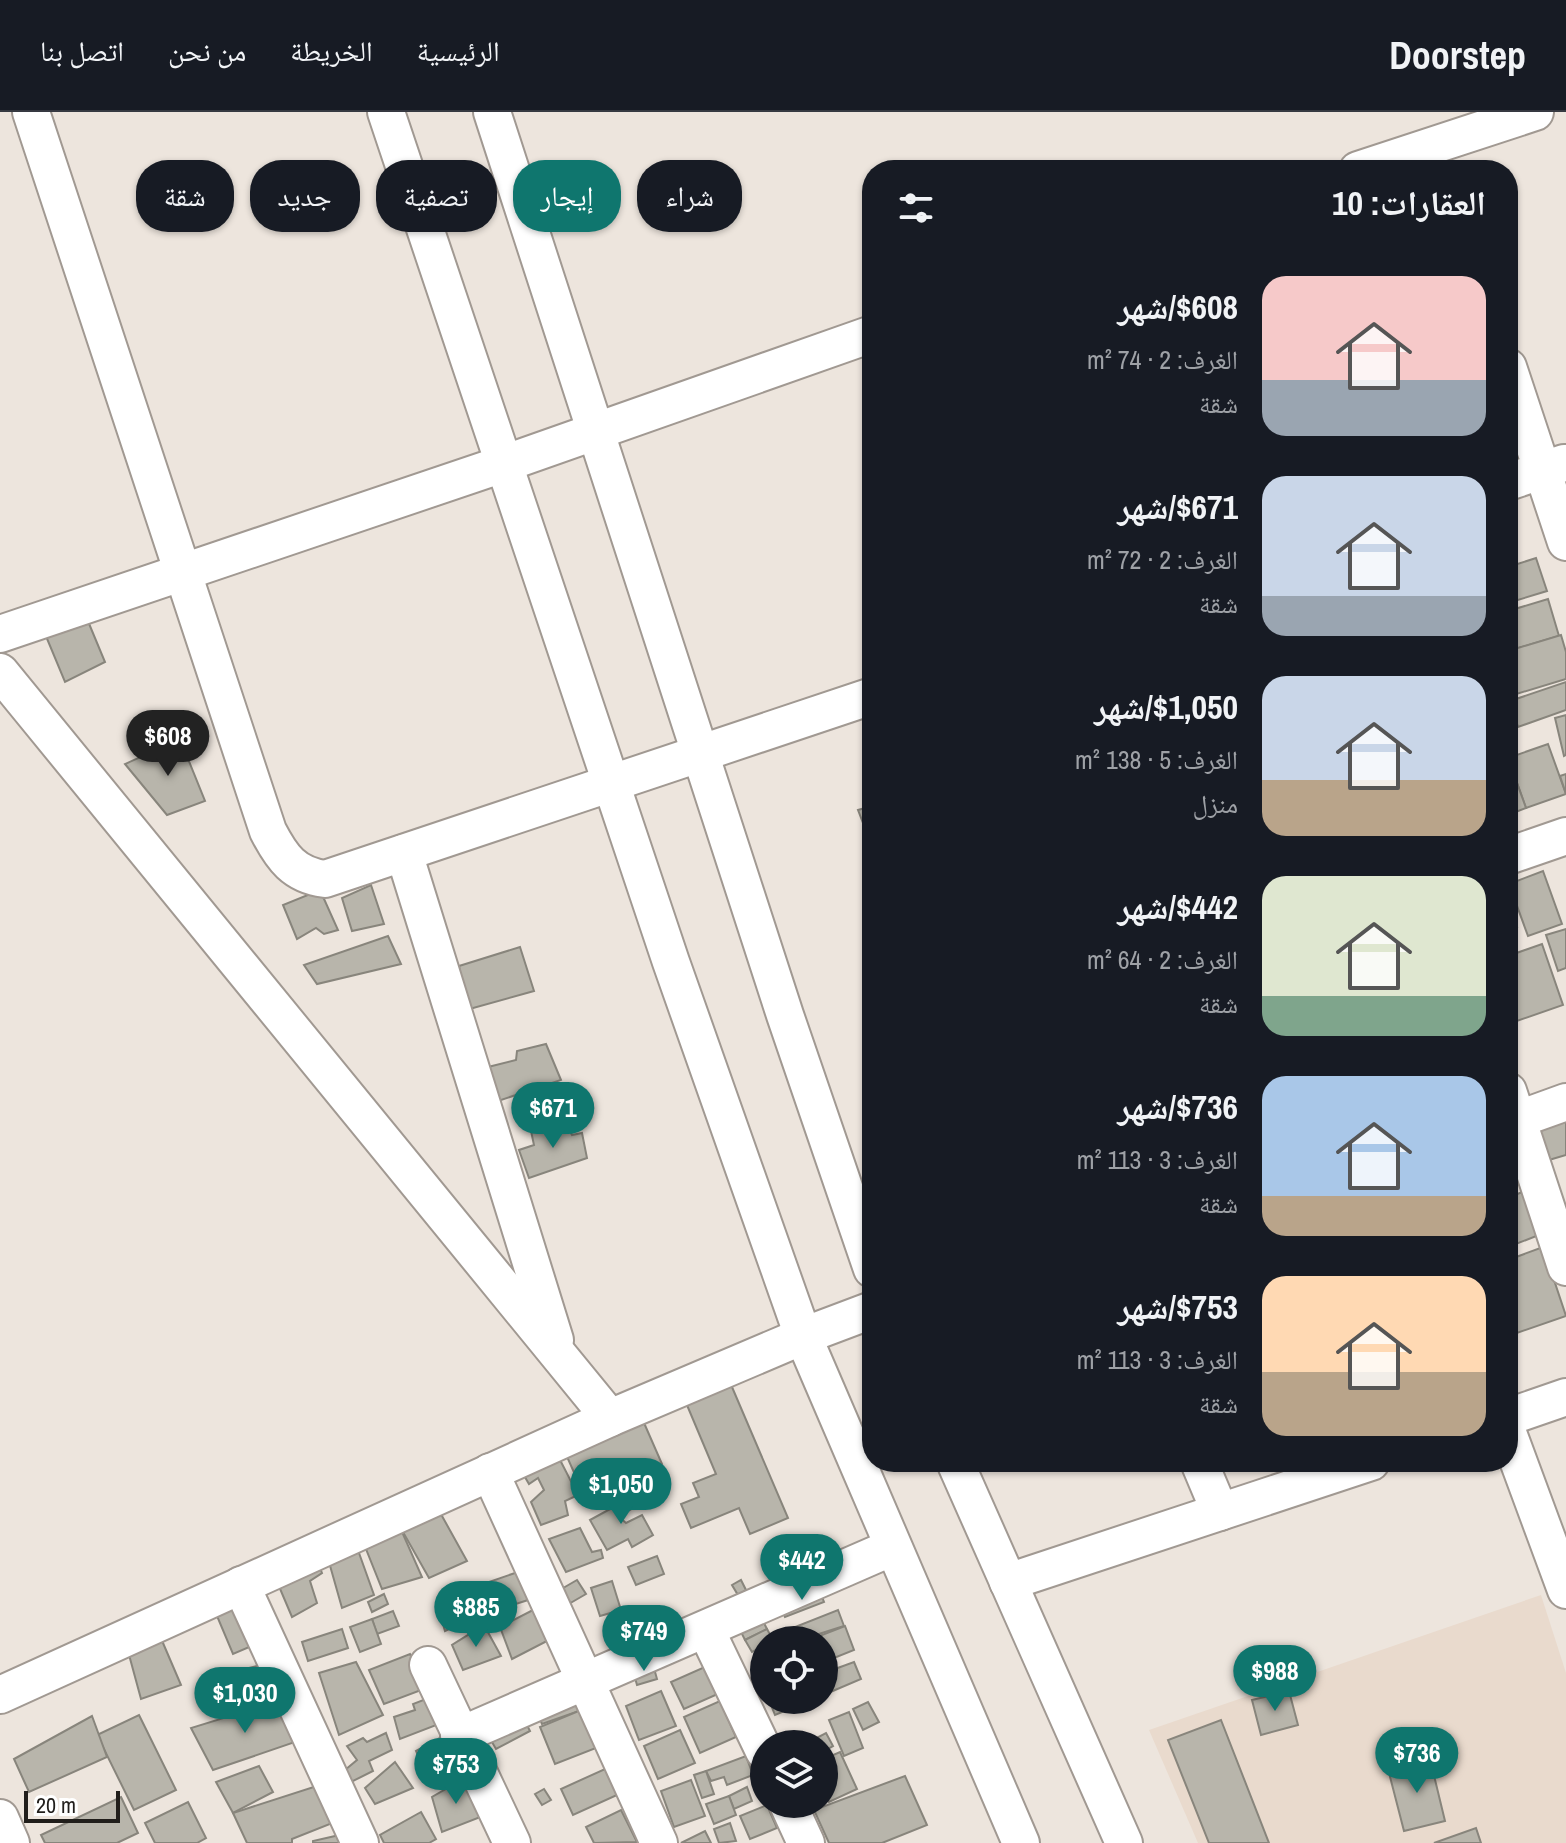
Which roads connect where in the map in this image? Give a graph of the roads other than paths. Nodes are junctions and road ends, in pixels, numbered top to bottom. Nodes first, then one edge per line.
1 (31, 112) edge
2 (386, 112) edge
3 (492, 112) edge
4 (1535, 112) edge
5 (1434, 158) edge
6 (862, 337) edge
7 (1518, 389) edge
8 (597, 430) junction
9 (503, 464) junction
10 (1554, 466) edge
11 (1518, 479) edge
12 (1566, 542) edge
13 (183, 570) junction
14 (0, 634) edge
15 (0, 672) edge
16 (862, 699) edge
17 (703, 753) junction
18 (611, 783) junction
19 (1566, 836) edge
20 (404, 853) junction
21 (1518, 853) edge
22 (1566, 1102) edge
23 (1518, 1110) edge
24 (1518, 1131) edge
25 (862, 1233) edge
26 (1566, 1267) edge
27 (862, 1314) edge
28 (803, 1336) junction
29 (560, 1357) junction
30 (1566, 1397) edge
31 (1518, 1414) edge
32 (610, 1418) junction
33 (1518, 1460) edge
34 (490, 1472) junction
35 (959, 1472) edge
36 (1203, 1472) edge
37 (1341, 1472) edge
38 (1220, 1512) junction
39 (893, 1547) junction
40 (1008, 1582) junction
41 (241, 1585) junction
42 (1566, 1590) edge
43 (706, 1630) junction
44 (428, 1665) dead end
45 (585, 1679) junction
46 (0, 1695) edge
47 (754, 1730) edge
48 (459, 1736) junction
49 (0, 1818) edge
50 (794, 1818) edge
51 (11, 1843) edge
52 (360, 1843) edge
53 (512, 1843) edge
54 (659, 1843) edge
55 (806, 1843) edge
56 (1021, 1843) edge
57 (1124, 1843) edge

1 - 13 street
2 - 9 street
3 - 8 street
4 - 5 street
6 - 8 street
7 - 10 street
8 - 9 street
8 - 17 street
9 - 13 street
9 - 18 street
10 - 11 street
10 - 12 street
13 - 14 street
13 - 20 street
15 - 29 street
16 - 17 street
17 - 18 street
17 - 25 street
18 - 20 street
18 - 28 street
19 - 21 street
20 - 29 street
22 - 23 street
24 - 26 street
27 - 28 street
28 - 32 street
28 - 39 street
29 - 32 street
30 - 31 street
32 - 34 street
33 - 42 street
34 - 41 street
34 - 45 street
35 - 40 street
36 - 38 street
37 - 38 street
38 - 40 street
39 - 43 street
39 - 56 street
40 - 57 street
41 - 46 street
41 - 52 street
43 - 45 street
43 - 47 street
44 - 48 street
45 - 48 street
45 - 54 street
48 - 53 street
49 - 51 street
50 - 55 street

